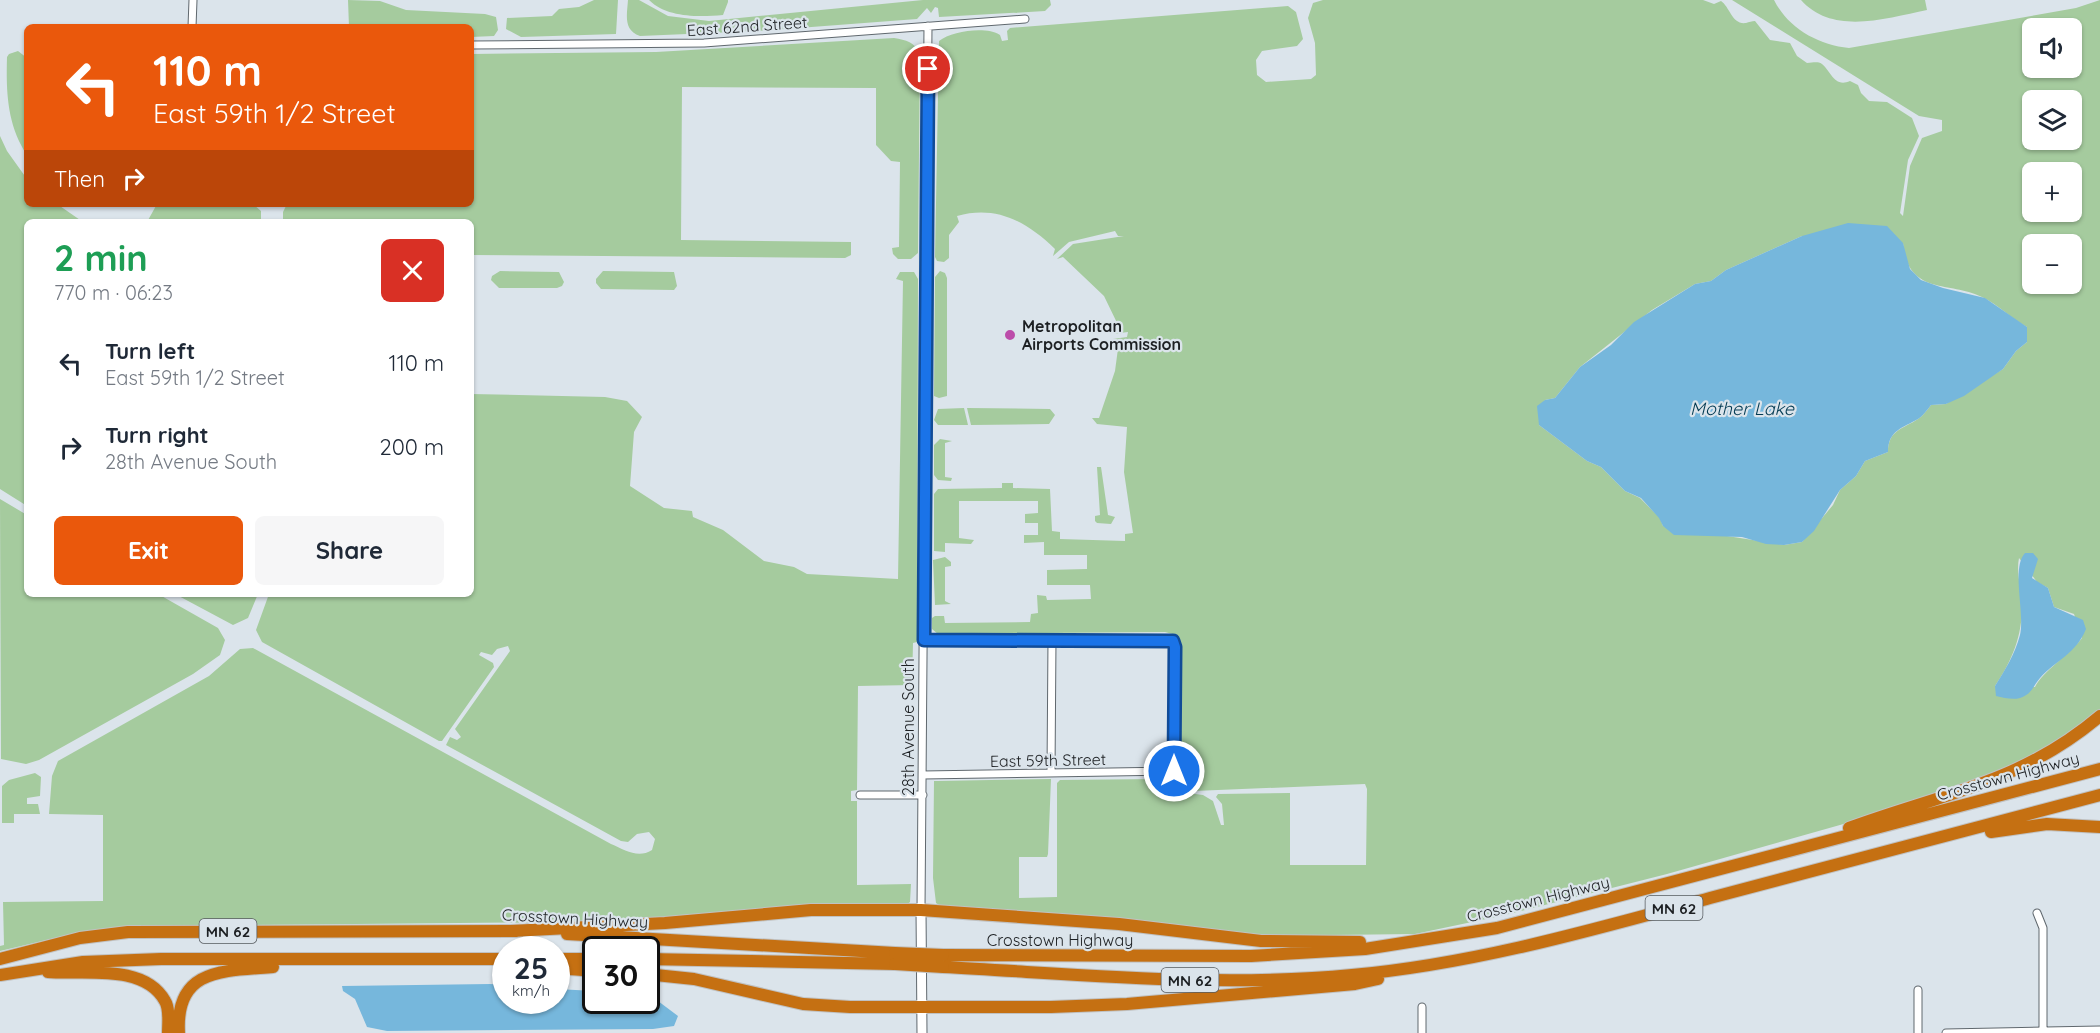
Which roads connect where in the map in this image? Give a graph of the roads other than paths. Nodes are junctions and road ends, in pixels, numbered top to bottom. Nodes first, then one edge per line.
1 (193, 0) edge
2 (1025, 19) dead end
3 (192, 24) edge
4 (928, 26) junction
5 (474, 45) edge
6 (1052, 639) junction
7 (924, 640) junction
8 (2100, 716) edge
9 (2100, 769) edge
10 (1051, 773) junction
11 (923, 775) junction
12 (860, 795) dead end
13 (923, 795) junction
14 (2100, 795) edge
15 (2100, 827) edge
16 (1910, 845) junction
17 (1785, 852) junction
18 (921, 910) junction
19 (2037, 913) dead end
20 (511, 931) junction
21 (1409, 943) junction
22 (0, 958) edge
23 (895, 958) junction
24 (492, 959) edge
25 (660, 959) edge
26 (361, 960) junction
27 (943, 961) junction
28 (1436, 965) junction
29 (20, 970) junction
30 (0, 975) edge
31 (660, 975) edge
32 (1918, 990) dead end
33 (922, 1007) junction
34 (1422, 1007) dead end
35 (2100, 1030) edge
36 (2043, 1032) edge
37 (168, 1033) edge
38 (179, 1033) edge
39 (922, 1033) edge
40 (1422, 1033) edge
41 (1918, 1033) edge
42 (1946, 1033) edge

1 - 3 street
2 - 4 street, East 62nd Street
4 - 5 street, East 62nd Street
4 - 7 street, 28th Avenue South
6 - 7 street
6 - 10 street
6 - 10 street, East 59th Street
7 - 11 street, 28th Avenue South
8 - 17 highway
9 - 17 highway, Crosstown Highway / MN 62
10 - 11 street, East 59th Street
11 - 13 street, 28th Avenue South
12 - 13 street
13 - 18 street, 28th Avenue South
14 - 16 highway, Crosstown Highway / MN 62
15 - 16 highway
16 - 28 highway, Crosstown Highway / MN 62
17 - 21 highway, Crosstown Highway / MN 62
18 - 20 highway
18 - 21 highway
18 - 33 street, 28th Avenue South
19 - 36 street
20 - 22 highway, Crosstown Highway / MN 62
20 - 23 highway, Crosstown Highway / MN 62
21 - 27 highway, Crosstown Highway / MN 62
23 - 25 highway, Crosstown Highway / MN 62
23 - 27 highway, Crosstown Highway / MN 62, bridge
24 - 26 highway, MN 62
26 - 29 highway, MN 62
26 - 38 highway
27 - 28 highway, Crosstown Highway / MN 62
28 - 33 highway
29 - 30 highway, MN 62
29 - 37 highway
31 - 33 highway
32 - 41 street
33 - 39 street, 28th Avenue South
34 - 40 street
35 - 36 street
36 - 42 street

